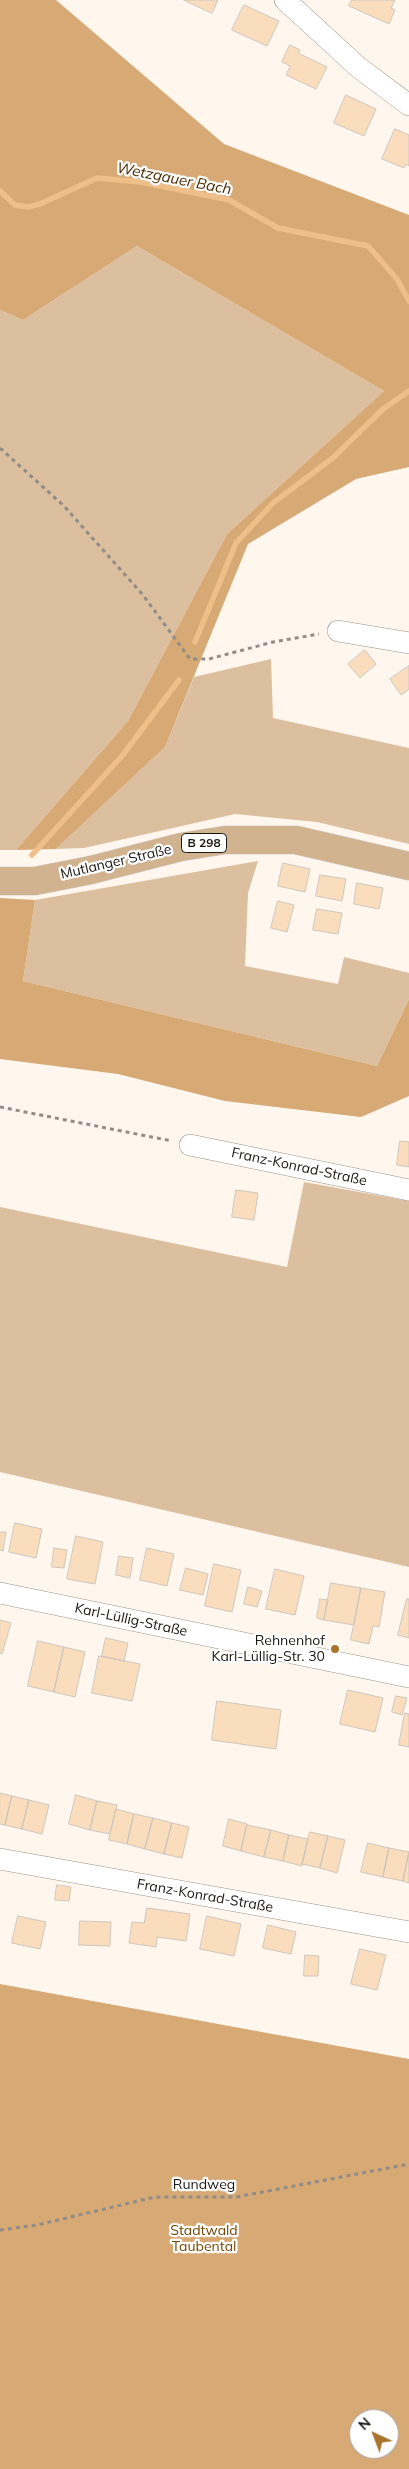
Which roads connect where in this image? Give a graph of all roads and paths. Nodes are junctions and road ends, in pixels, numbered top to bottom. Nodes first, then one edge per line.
1 (285, 0) edge
2 (409, 105) edge
3 (0, 448) edge
4 (338, 631) joint
5 (409, 643) edge
6 (409, 866) edge
7 (0, 881) edge
8 (0, 1107) edge
9 (190, 1145) joint
10 (409, 1190) edge
11 (0, 1593) edge
12 (409, 1677) edge
13 (0, 1859) edge
14 (409, 1932) edge
15 (409, 2164) edge
16 (0, 2230) edge

1 - 2 street
3 - 4 path
4 - 5 street
6 - 7 main road, Mutlanger Straße / B 298
8 - 9 path
9 - 10 street, Franz-Konrad-Straße
11 - 12 street, Karl-Lüllig-Straße
13 - 14 street, Franz-Konrad-Straße
15 - 16 path, Rundweg

